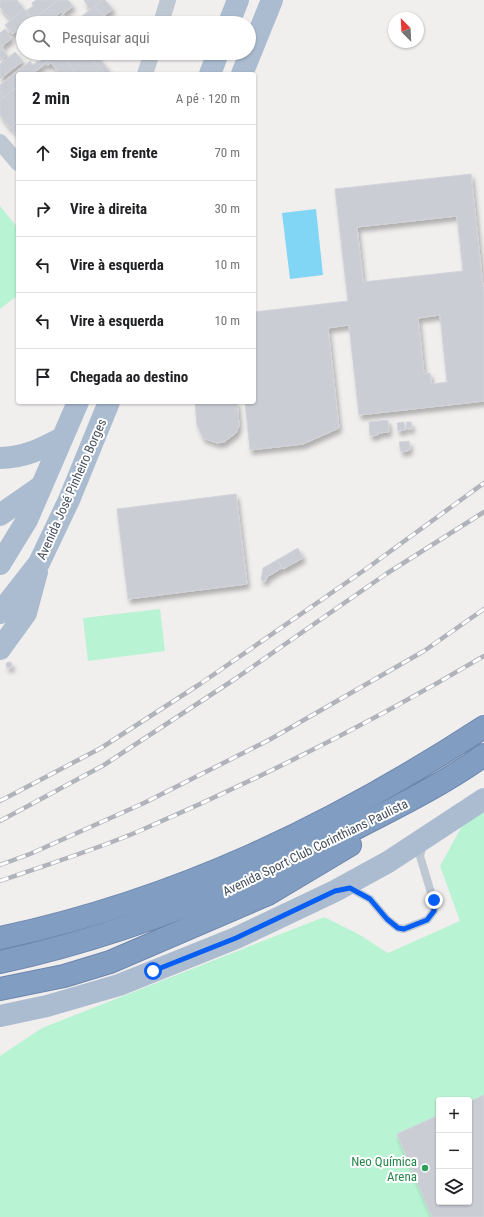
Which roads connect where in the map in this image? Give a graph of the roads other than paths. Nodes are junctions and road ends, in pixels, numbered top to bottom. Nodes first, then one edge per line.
1 (238, 0) edge
2 (272, 0) edge
3 (232, 16) edge
4 (256, 39) edge
5 (150, 60) edge
6 (215, 60) edge
7 (248, 60) edge
8 (146, 72) edge
9 (211, 72) edge
10 (243, 72) edge
11 (0, 142) edge
12 (16, 161) edge
13 (77, 404) edge
14 (108, 404) edge
15 (62, 438) junction
16 (0, 458) edge
17 (40, 487) junction
18 (0, 516) edge
19 (39, 563) junction
20 (0, 564) edge
21 (0, 612) edge
22 (0, 649) edge
23 (484, 727) edge
24 (479, 759) edge
25 (484, 800) edge
26 (410, 801) junction
27 (425, 837) junction
28 (335, 891) junction
29 (0, 938) edge
30 (0, 962) edge
31 (0, 990) edge
32 (0, 1016) edge

1 - 3 main road
2 - 4 main road
5 - 8 street
6 - 9 main road
7 - 10 main road
11 - 12 street
13 - 15 main road
14 - 19 main road, Avenida José Pinheiro Borges
15 - 16 main road
15 - 17 main road
17 - 18 main road
17 - 20 main road
19 - 21 main road, Avenida José Pinheiro Borges
19 - 22 main road
23 - 29 highway, Avenida Sport Club Corinthians Paulista
24 - 26 highway, Avenida Sport Club Corinthians Paulista
25 - 27 main road
26 - 30 highway, Avenida Sport Club Corinthians Paulista
26 - 31 highway
27 - 28 main road
27 - 28 lane
28 - 32 main road

